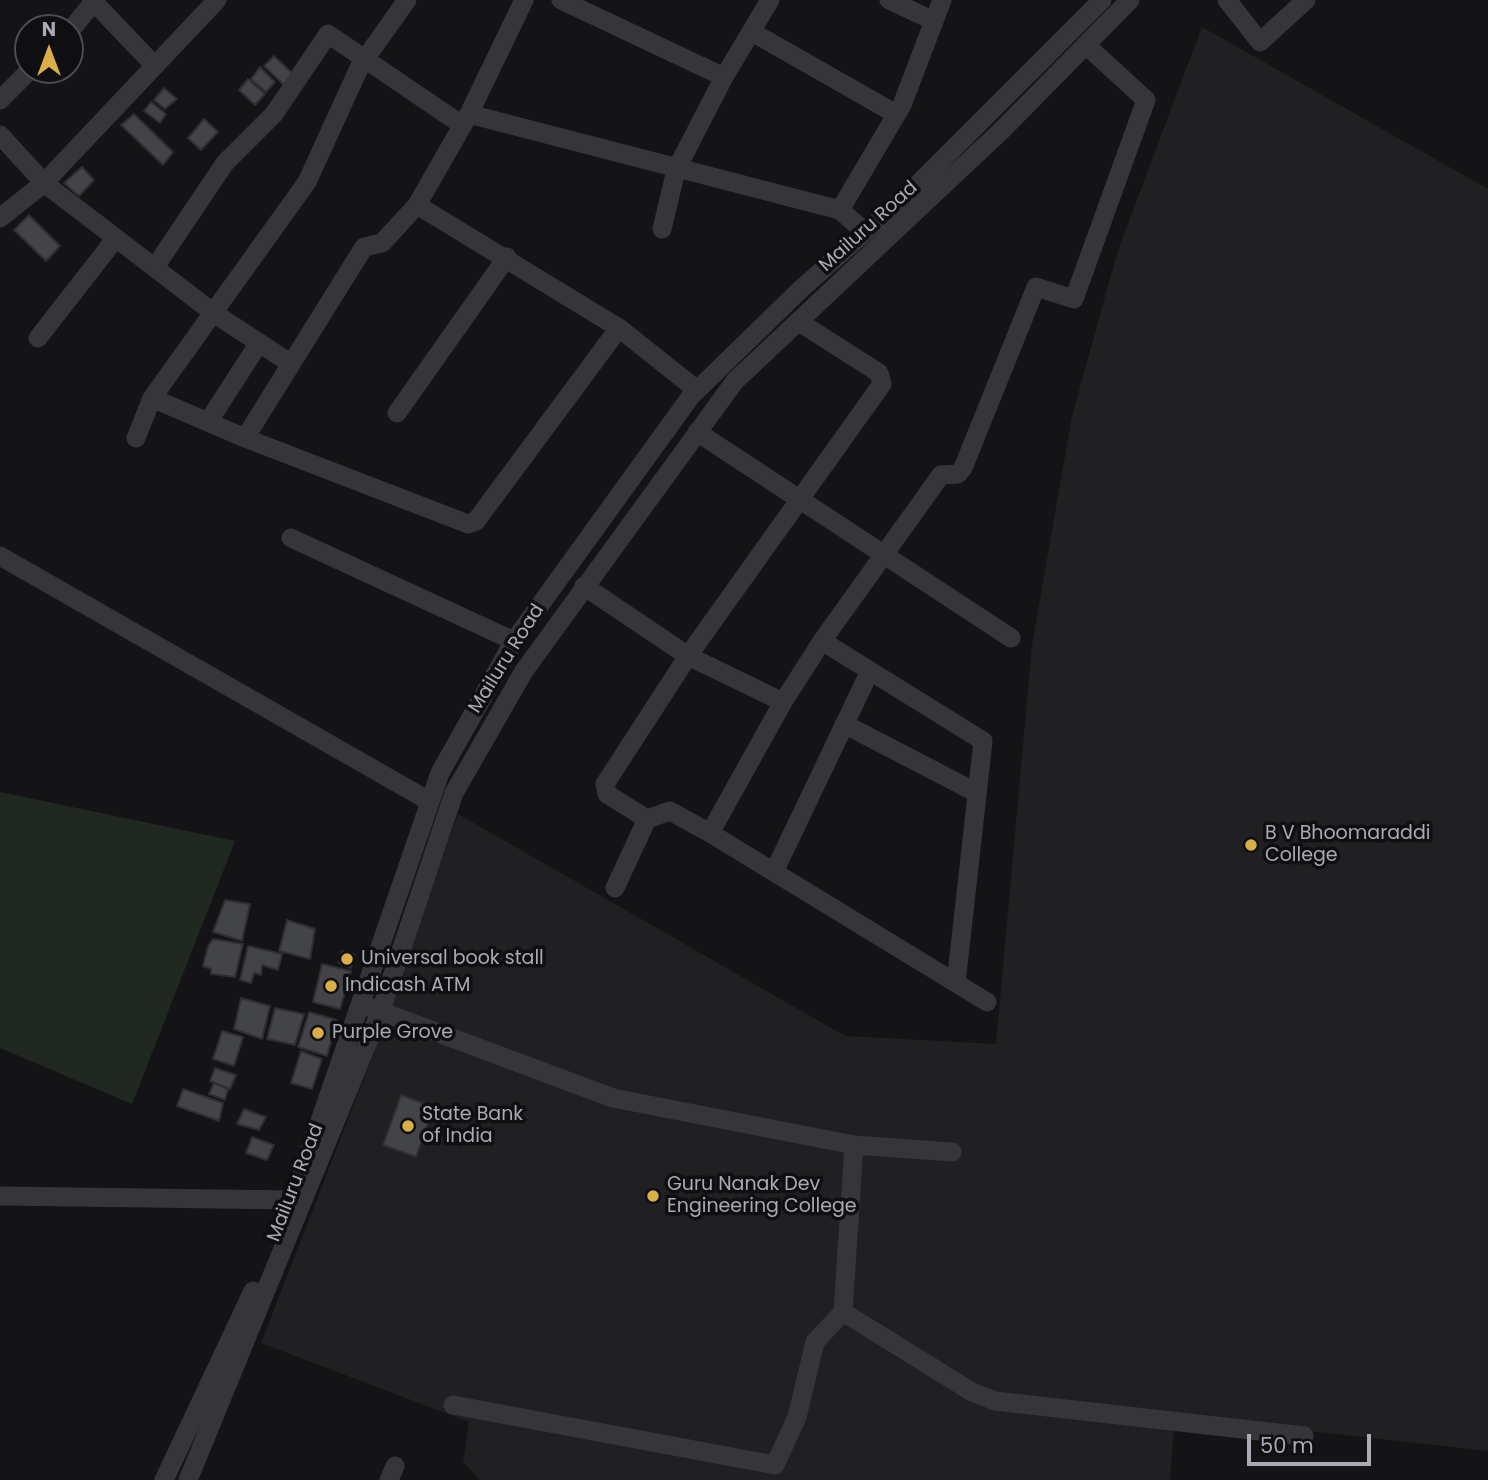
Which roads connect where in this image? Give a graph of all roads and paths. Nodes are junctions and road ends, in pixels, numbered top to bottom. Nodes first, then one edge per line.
1 (217, 0) edge
2 (407, 0) edge
3 (524, 0) edge
4 (561, 0) edge
5 (770, 0) edge
6 (889, 0) edge
7 (942, 0) edge
8 (1102, 0) edge
9 (1130, 0) edge
10 (1227, 0) edge
11 (1306, 0) edge
12 (93, 1) edge
13 (934, 21) junction
14 (752, 32) junction
15 (1086, 45) junction
16 (366, 58) junction
17 (154, 65) junction
18 (724, 77) junction
19 (16, 84) edge
20 (0, 100) edge
21 (897, 114) junction
22 (466, 120) junction
23 (0, 135) edge
24 (676, 170) junction
25 (44, 183) junction
26 (418, 205) junction
27 (840, 210) junction
28 (0, 218) edge
29 (662, 229) dead end
30 (865, 232) junction
31 (116, 238) junction
32 (507, 257) junction
33 (155, 267) junction
34 (215, 314) junction
35 (799, 322) junction
36 (619, 328) junction
37 (38, 338) dead end
38 (259, 343) junction
39 (290, 363) junction
40 (697, 390) junction
41 (152, 398) junction
42 (397, 413) dead end
43 (208, 422) junction
44 (697, 432) junction
45 (136, 438) dead end
46 (244, 438) junction
47 (800, 501) junction
48 (291, 538) dead end
49 (0, 556) edge
50 (882, 556) junction
51 (584, 586) junction
52 (1011, 638) dead end
53 (514, 641) junction
54 (822, 641) junction
55 (688, 656) junction
56 (870, 671) junction
57 (783, 702) junction
58 (844, 724) junction
59 (977, 793) junction
60 (429, 802) junction
61 (647, 819) junction
62 (710, 833) junction
63 (774, 872) junction
64 (615, 888) dead end
65 (956, 983) junction
66 (987, 1002) dead end
67 (361, 1005) junction
68 (381, 1010) junction
69 (854, 1145) junction
70 (952, 1152) dead end
71 (0, 1196) edge
72 (292, 1200) junction
73 (843, 1312) junction
74 (453, 1405) dead end
75 (1304, 1436) dead end
76 (164, 1480) edge
77 (188, 1480) edge

1 - 17 street
2 - 16 street
3 - 22 street
4 - 18 street
5 - 14 street
6 - 13 street
7 - 13 street
8 - 30 street, Mailuru Road
9 - 15 street
10 - 11 street
12 - 17 street
13 - 21 street
14 - 18 street
14 - 21 street
15 - 35 street
15 - 50 street
16 - 22 street
16 - 33 street
16 - 34 street
17 - 25 street
18 - 24 street
19 - 20 street
21 - 27 street
22 - 24 street
22 - 26 street
23 - 25 street
24 - 27 street
24 - 29 street
25 - 28 street
25 - 31 street
26 - 32 street
26 - 39 street
27 - 30 street
30 - 40 street, Mailuru Road
31 - 33 street
31 - 37 street
32 - 36 street
32 - 42 street
33 - 34 street
34 - 38 street
34 - 41 street
35 - 44 street
35 - 47 street
36 - 40 street
36 - 46 street
38 - 39 street
38 - 43 street
39 - 46 street
40 - 53 street, Mailuru Road
41 - 43 street
41 - 45 street
43 - 46 street
44 - 47 street
44 - 51 street
47 - 50 street
47 - 55 street
48 - 53 street
49 - 60 street
50 - 52 street
50 - 54 street
51 - 55 street
51 - 68 street
53 - 60 street, Mailuru Road
54 - 56 street
54 - 57 street
55 - 57 street
55 - 61 street
56 - 58 street
56 - 59 street
57 - 62 street
58 - 59 street
58 - 63 street
59 - 65 street
60 - 67 street, Mailuru Road
61 - 62 street
61 - 64 street
62 - 63 street
63 - 65 street
65 - 66 street
67 - 68 street
67 - 72 street, Mailuru Road
68 - 69 street
68 - 77 street
69 - 70 street
69 - 73 street
71 - 72 street
72 - 76 street, Mailuru Road
73 - 74 street
73 - 75 street

